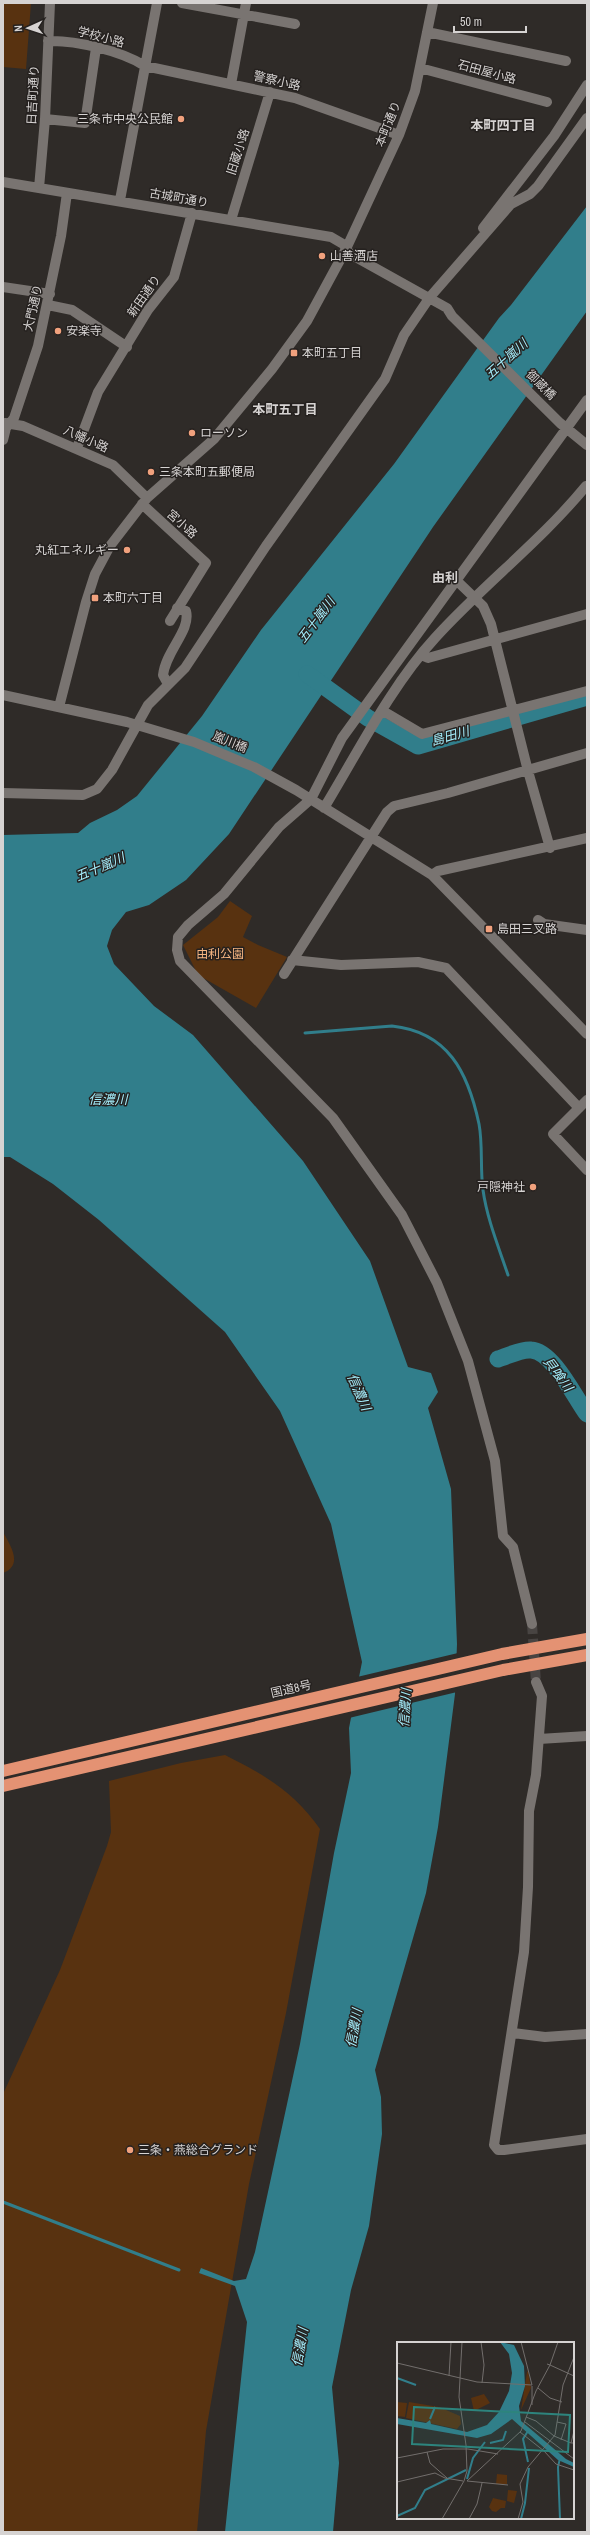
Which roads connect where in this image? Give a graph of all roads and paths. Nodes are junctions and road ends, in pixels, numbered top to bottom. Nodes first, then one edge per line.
1 (50, 3) edge
2 (158, 3) edge
3 (182, 3) edge
4 (246, 3) edge
5 (433, 3) edge
6 (244, 15) junction
7 (295, 24) dead end
8 (427, 32) junction
9 (48, 41) junction
10 (96, 48) junction
11 (566, 61) dead end
12 (145, 66) junction
13 (420, 68) junction
14 (231, 84) junction
15 (587, 85) edge
16 (270, 92) junction
17 (547, 102) dead end
18 (587, 118) edge
19 (45, 119) junction
20 (399, 135) junction
21 (3, 182) edge
22 (39, 188) junction
23 (67, 193) junction
24 (120, 200) junction
25 (192, 213) junction
26 (231, 220) junction
27 (346, 249) junction
28 (464, 256) junction
29 (3, 287) edge
30 (50, 294) junction
31 (430, 297) junction
32 (48, 305) junction
33 (127, 347) junction
34 (587, 400) edge
35 (7, 423) edge
36 (563, 426) junction
37 (3, 440) edge
38 (587, 445) edge
39 (77, 448) junction
40 (586, 486) edge
41 (144, 501) junction
42 (456, 580) junction
43 (475, 597) junction
44 (177, 608) junction
45 (587, 614) edge
46 (170, 621) dead end
47 (496, 638) junction
48 (421, 655) junction
49 (168, 684) junction
50 (587, 691) edge
51 (3, 695) edge
52 (59, 707) junction
53 (514, 710) junction
54 (383, 711) junction
55 (137, 725) junction
56 (587, 753) edge
57 (528, 771) junction
58 (3, 793) edge
59 (311, 799) junction
60 (324, 808) junction
61 (371, 838) junction
62 (587, 838) edge
63 (550, 848) junction
64 (432, 875) junction
65 (538, 920) dead end
66 (587, 930) edge
67 (292, 960) junction
68 (284, 974) dead end
69 (587, 1034) edge
70 (587, 1100) edge
71 (578, 1108) junction
72 (587, 1170) edge
73 (532, 1624) tunnel mouth
74 (587, 1639) edge
75 (587, 1655) edge
76 (536, 1682) tunnel mouth
77 (587, 1736) edge
78 (539, 1738) junction
79 (3, 1771) edge
80 (3, 1786) edge
81 (513, 2034) junction
82 (587, 2034) edge
83 (587, 2139) edge

1 - 9 street, 日吉町通り
2 - 12 street
3 - 6 street
4 - 6 street
5 - 8 street, 本町通り
6 - 7 street
6 - 14 street
8 - 11 street
8 - 13 street, 本町通り
9 - 10 street, 学校小路
9 - 19 street, 日吉町通り
10 - 12 street, 学校小路
10 - 19 street
12 - 14 street, 警察小路
12 - 24 street
13 - 17 street, 石田屋小路
13 - 20 street, 本町通り
14 - 16 street, 警察小路
15 - 28 street
16 - 20 street, 警察小路
16 - 26 street, 旧蔵小路
18 - 28 street
19 - 22 street, 日吉町通り
20 - 27 street, 本町通り
21 - 22 street, 古城町通り
22 - 23 street, 古城町通り
23 - 24 street, 古城町通り
23 - 30 street, 大門通り
24 - 25 street, 古城町通り
25 - 26 street, 古城町通り
25 - 33 street, 新田通り
26 - 27 street, 古城町通り
27 - 31 street, 古城町通り
27 - 41 street, 本町通り
28 - 31 street
29 - 30 street
30 - 32 street, 大門通り
31 - 36 street, 御蔵橋
31 - 49 street
32 - 33 street
32 - 35 street, 大門通り
33 - 39 street, 新田通り
34 - 36 street
35 - 37 street, 大門通り
35 - 39 street, 八幡小路
36 - 38 street, 御蔵橋
36 - 42 street
39 - 41 street, 八幡小路
40 - 43 street
41 - 44 street, 宮小路
41 - 52 street, 本町通り
42 - 43 street
42 - 59 street
43 - 47 street
43 - 48 street
44 - 46 street
44 - 49 street
45 - 47 street
47 - 48 street
47 - 53 street
48 - 54 street
49 - 55 street
50 - 53 street
51 - 52 street, 嵐川橋
52 - 55 street, 嵐川橋
53 - 54 street
53 - 57 street
54 - 60 street
55 - 58 street
55 - 59 street, 嵐川橋
56 - 57 street
57 - 61 street
57 - 63 street
59 - 60 street, 嵐川橋
59 - 73 street
60 - 61 street, 嵐川橋
61 - 64 street, 嵐川橋
61 - 67 street
62 - 63 street
63 - 64 street
64 - 69 street, 嵐川橋
65 - 66 street
67 - 68 street
67 - 71 street
70 - 71 street
71 - 72 street
74 - 79 highway, 国道8号
75 - 80 highway
76 - 78 street
77 - 78 street
78 - 81 street
81 - 82 street
81 - 83 street

